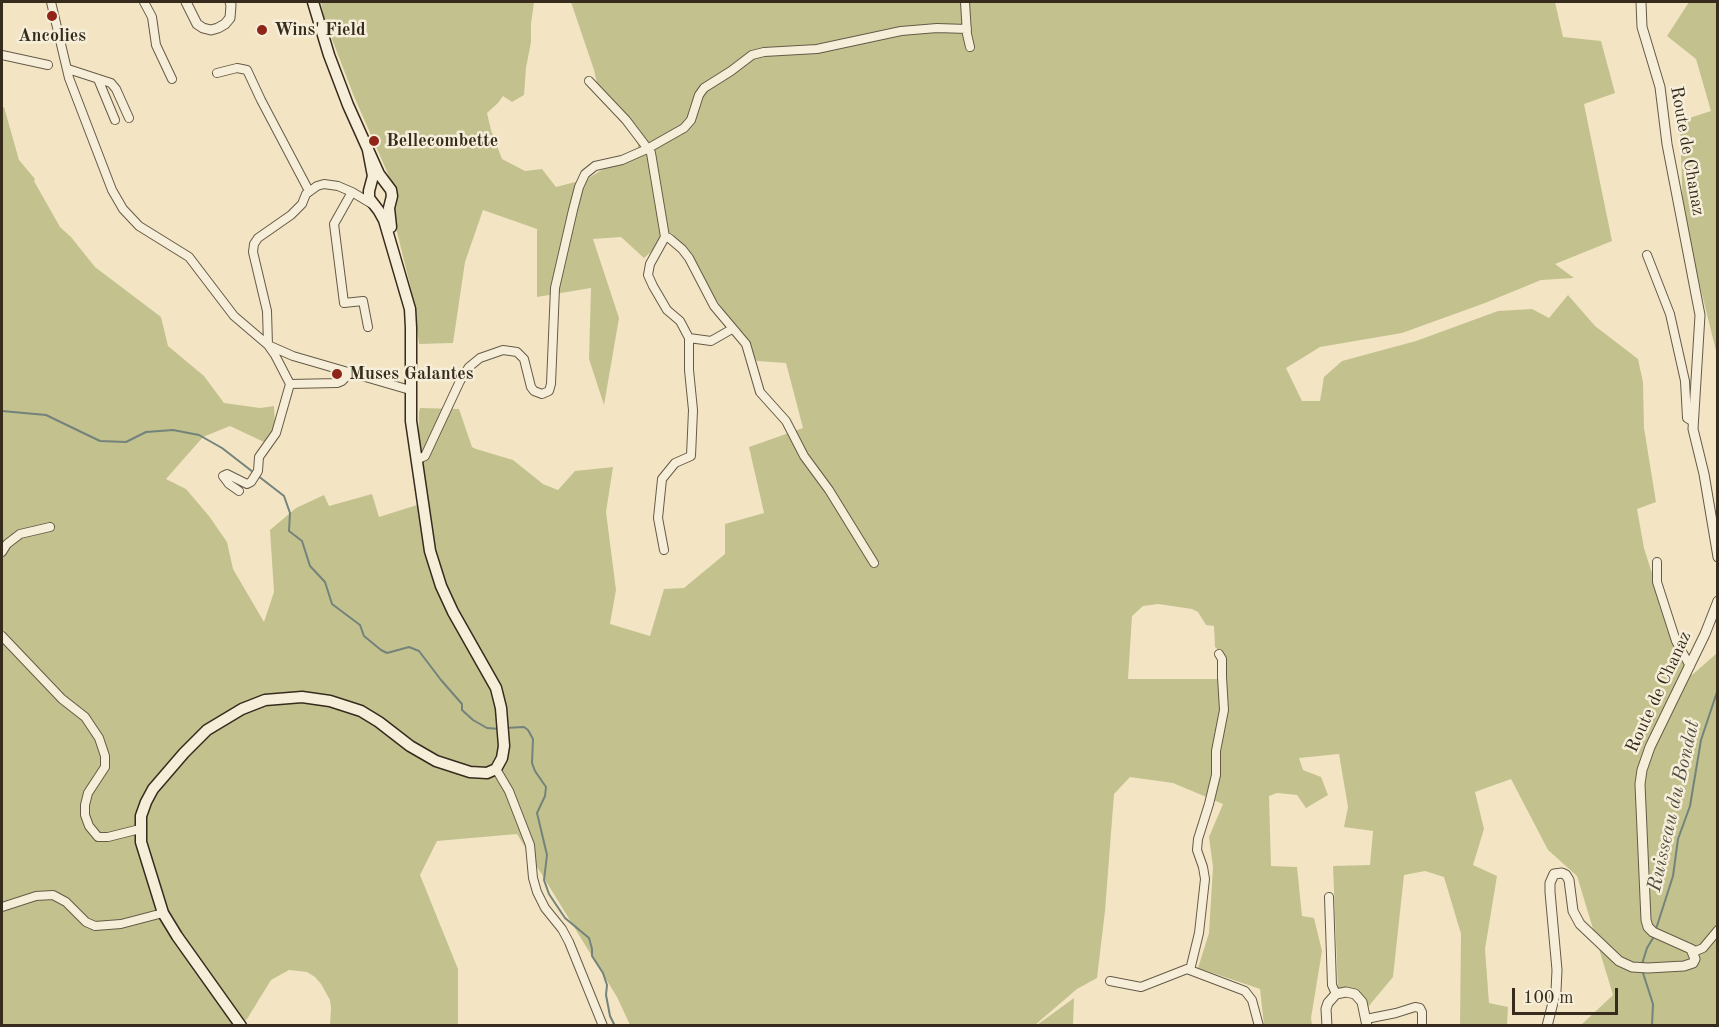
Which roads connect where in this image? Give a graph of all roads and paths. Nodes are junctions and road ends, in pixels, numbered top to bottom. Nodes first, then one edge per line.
1 (51, 2) edge
2 (144, 2) edge
3 (186, 2) edge
4 (230, 2) edge
5 (313, 2) edge
6 (965, 2) edge
7 (1641, 2) edge
8 (967, 29) junction
9 (970, 47) dead end
10 (2, 55) edge
11 (48, 65) dead end
12 (68, 69) junction
13 (217, 73) dead end
14 (98, 79) junction
15 (172, 79) dead end
16 (589, 81) dead end
17 (129, 118) dead end
18 (115, 120) dead end
19 (647, 149) junction
20 (368, 150) junction
21 (386, 184) junction
22 (370, 188) junction
23 (309, 191) junction
24 (352, 192) junction
25 (390, 201) junction
26 (374, 205) junction
27 (665, 237) junction
28 (1647, 255) dead end
29 (394, 257) junction
30 (368, 327) dead end
31 (732, 328) junction
32 (689, 338) junction
33 (268, 345) junction
34 (351, 372) junction
35 (290, 384) junction
36 (410, 390) junction
37 (1692, 421) junction
38 (416, 460) junction
39 (239, 491) dead end
40 (50, 526) dead end
41 (664, 550) dead end
42 (2, 552) edge
43 (1718, 557) edge
44 (1657, 562) dead end
45 (874, 563) dead end
46 (1718, 601) edge
47 (2, 636) edge
48 (1221, 658) dead end
49 (1690, 666) junction
50 (496, 769) junction
51 (140, 829) junction
52 (1329, 897) dead end
53 (2, 907) edge
54 (164, 913) junction
55 (1718, 930) edge
56 (1691, 949) junction
57 (1190, 970) junction
58 (1110, 981) dead end
59 (1336, 994) junction
60 (1367, 1022) edge
61 (241, 1026) edge
62 (603, 1026) edge
63 (1259, 1026) edge
64 (1327, 1026) edge
65 (1422, 1026) edge
66 (1547, 1026) edge

1 - 12 street
2 - 15 street
3 - 4 street
5 - 20 main road
6 - 8 street
7 - 37 street, Route de Chanaz
8 - 9 street
8 - 19 street
10 - 11 street
12 - 14 street
12 - 33 street
13 - 23 street
14 - 17 street
14 - 18 street
16 - 19 street
19 - 27 street
19 - 38 street
20 - 21 main road
20 - 22 main road
21 - 22 main road
21 - 25 main road
22 - 24 street
22 - 26 main road
23 - 24 street
23 - 33 street
24 - 26 street
24 - 30 street
25 - 26 main road
25 - 29 main road
26 - 29 main road
27 - 31 street
27 - 32 street
28 - 37 street
29 - 36 main road
31 - 32 street
31 - 45 street
32 - 41 street
33 - 34 street
33 - 35 street
34 - 35 street
34 - 36 street
35 - 39 street
36 - 38 main road
37 - 43 street, Route de Chanaz
38 - 50 main road
40 - 42 street
44 - 49 street
46 - 49 street, Route de Chanaz
47 - 51 street
48 - 57 street
49 - 56 street, Route de Chanaz
50 - 51 main road
50 - 62 street
51 - 54 main road
52 - 59 street
53 - 54 street
54 - 61 main road
55 - 56 street
56 - 66 street
57 - 58 street
57 - 63 street
59 - 60 street
59 - 64 street
60 - 65 street

